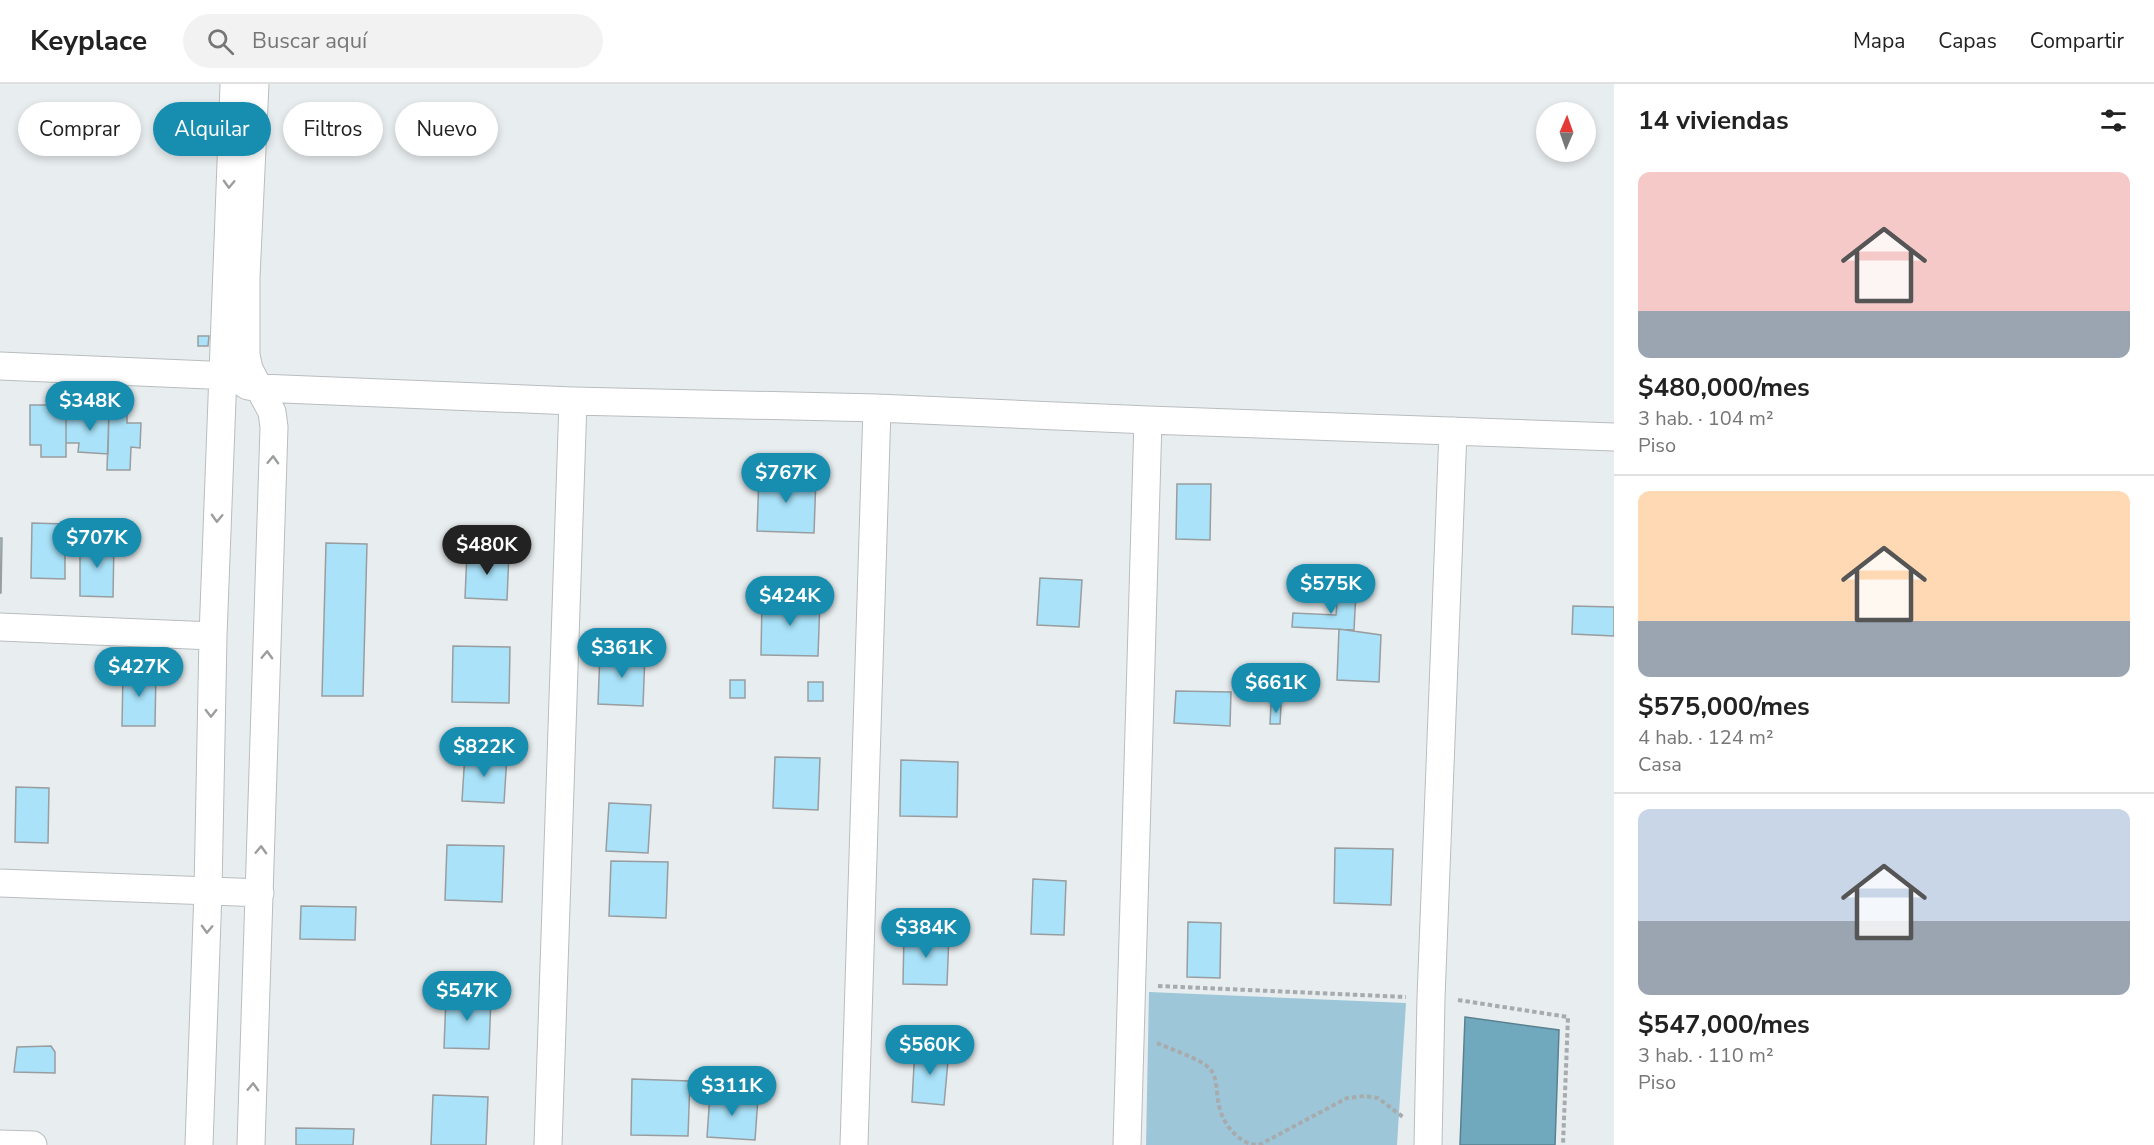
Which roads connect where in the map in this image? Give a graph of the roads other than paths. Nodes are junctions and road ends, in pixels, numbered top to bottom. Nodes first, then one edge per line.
1 (234, 84) edge
2 (255, 84) edge
3 (0, 366) edge
4 (221, 375) junction
5 (260, 388) junction
6 (573, 401) junction
7 (877, 408) junction
8 (1148, 420) junction
9 (1453, 431) junction
10 (1614, 437) edge
11 (0, 627) edge
12 (213, 636) junction
13 (0, 883) edge
14 (208, 891) junction
15 (260, 893) junction
16 (0, 1144) edge
17 (33, 1145) edge
18 (199, 1145) edge
19 (251, 1145) edge
20 (548, 1145) edge
21 (854, 1145) edge
22 (1127, 1145) edge
23 (1428, 1145) edge

1 -> 4 street
2 - 5 street
3 - 4 street
4 - 5 street
4 -> 12 street
5 - 6 street
15 -> 5 street
6 - 7 street
6 - 20 street
7 - 8 street
7 - 21 street
8 - 9 street
8 - 22 street
9 - 10 street
9 - 23 street
11 - 12 street
12 -> 14 street
13 - 14 street
14 - 15 street
14 -> 18 street
19 -> 15 street
16 - 17 street

